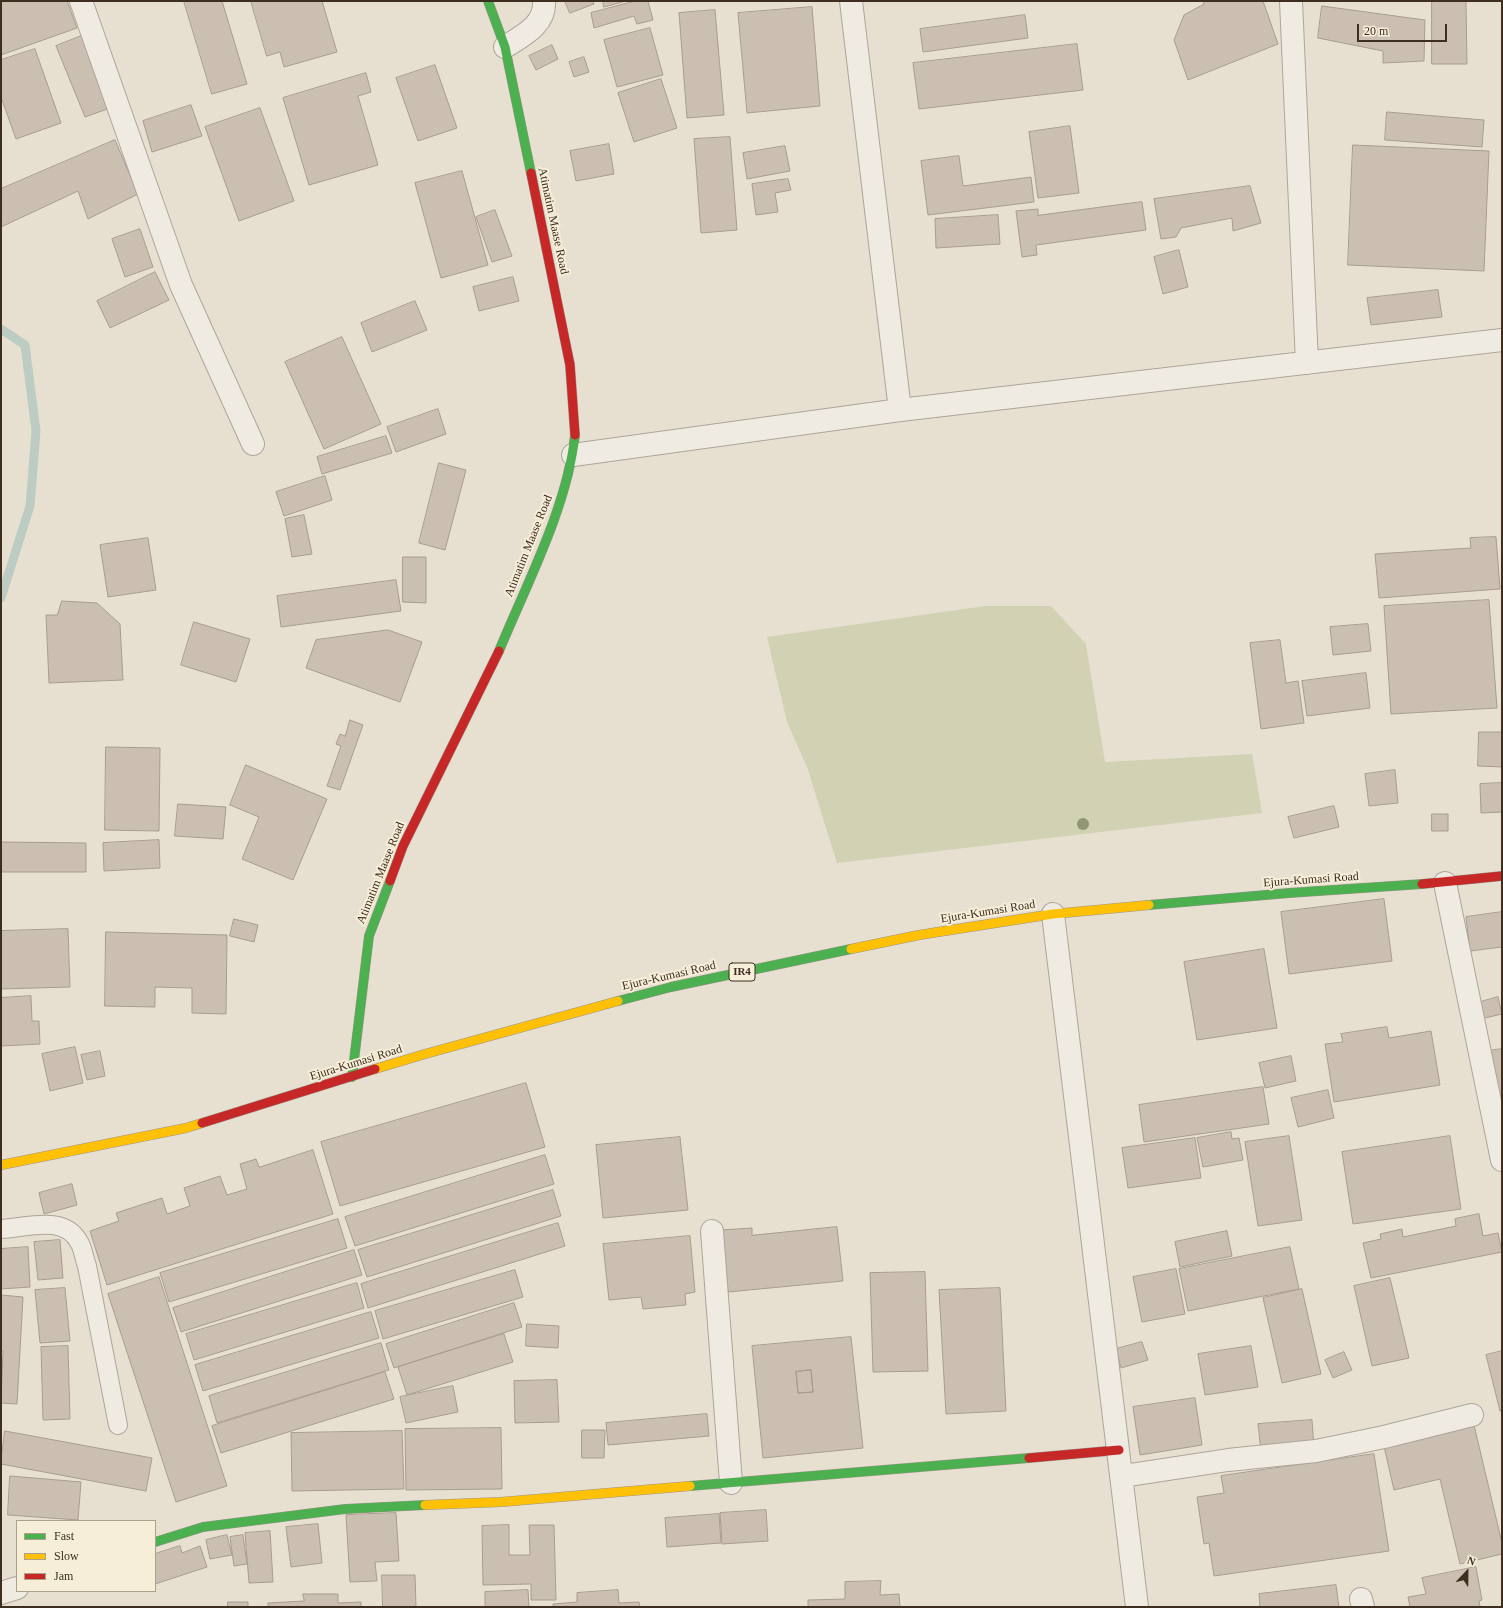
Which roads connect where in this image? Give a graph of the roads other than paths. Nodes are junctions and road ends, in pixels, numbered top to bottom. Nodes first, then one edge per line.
1 (81, 1) edge
2 (488, 1) edge
3 (544, 1) edge
4 (851, 1) edge
5 (1291, 1) edge
6 (505, 47) junction
7 (1502, 340) edge
8 (1307, 363) junction
9 (900, 410) junction
10 (253, 444) dead end
11 (573, 455) junction
12 (1502, 876) edge
13 (1445, 883) junction
14 (1053, 914) junction
15 (352, 1077) junction
16 (1502, 1160) edge
17 (1, 1165) edge
18 (1, 1229) edge
19 (712, 1231) dead end
20 (1472, 1415) dead end
21 (118, 1425) dead end
22 (1119, 1450) junction
23 (1123, 1476) junction
24 (731, 1483) junction
25 (156, 1542) edge
26 (16, 1588) edge
27 (1, 1593) edge
28 (1137, 1607) edge

1 - 10 street
2 - 6 main road, Atimatim Maase Road
3 - 6 street
4 - 9 street
5 - 8 street
6 - 11 main road, Atimatim Maase Road
7 - 8 street
8 - 9 street
9 - 11 street
11 - 15 main road, Atimatim Maase Road
12 - 13 main road, Ejura-Kumasi Road / IR4
13 - 14 main road, Ejura-Kumasi Road / IR4
13 - 16 street
14 - 15 main road, Ejura-Kumasi Road / IR4
14 - 22 street
15 - 17 main road, Ejura-Kumasi Road / IR4
18 - 21 lane
19 - 24 street
20 - 23 street
22 - 23 street
22 - 24 main road
23 - 28 street
24 - 25 main road
26 - 27 street

